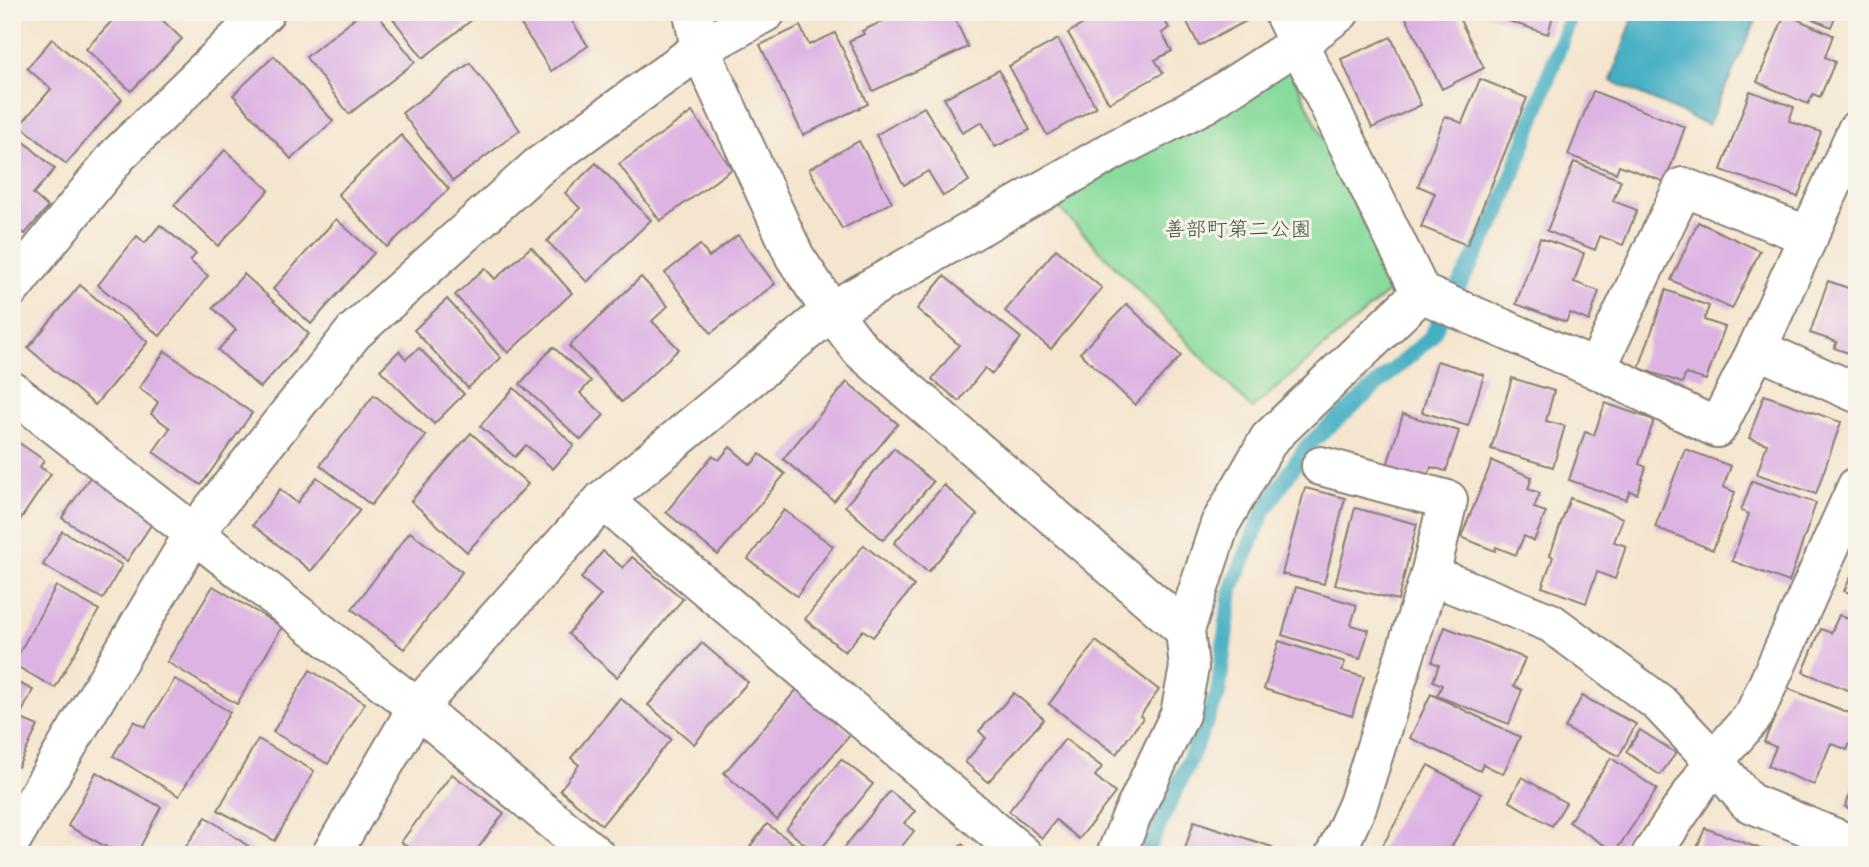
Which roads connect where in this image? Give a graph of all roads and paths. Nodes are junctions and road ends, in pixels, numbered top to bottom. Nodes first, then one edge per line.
1 (265, 12) edge
2 (693, 12) edge
3 (765, 12) edge
4 (1340, 12) edge
5 (1291, 28) edge
6 (700, 49) junction
7 (1857, 130) edge
8 (1809, 236) junction
9 (12, 287) edge
10 (1421, 293) junction
11 (831, 311) junction
12 (1757, 349) junction
13 (1596, 369) junction
14 (12, 391) edge
15 (1857, 393) edge
16 (1321, 466) dead end
17 (1857, 486) edge
18 (603, 499) junction
19 (194, 533) junction
20 (1430, 575) junction
21 (1185, 630) junction
22 (417, 708) junction
23 (1714, 761) junction
24 (12, 839) edge
25 (1857, 847) edge
26 (331, 855) edge
27 (595, 855) edge
28 (1023, 855) edge
29 (1116, 855) edge
30 (1335, 855) edge
31 (1651, 855) edge

1 - 9 street
2 - 6 street
3 - 6 street
4 - 5 street
5 - 10 street
5 - 11 street
6 - 11 street
6 - 19 street
7 - 8 street
8 - 12 street
8 - 13 street
10 - 13 street
10 - 21 street
11 - 18 street
11 - 21 street
12 - 13 street
12 - 15 street
14 - 19 street
16 - 20 street
17 - 23 street
18 - 22 street
18 - 28 street
19 - 22 street
19 - 24 street
20 - 23 street
20 - 30 street
21 - 29 street
22 - 26 street
22 - 27 street
23 - 25 street
23 - 31 street

